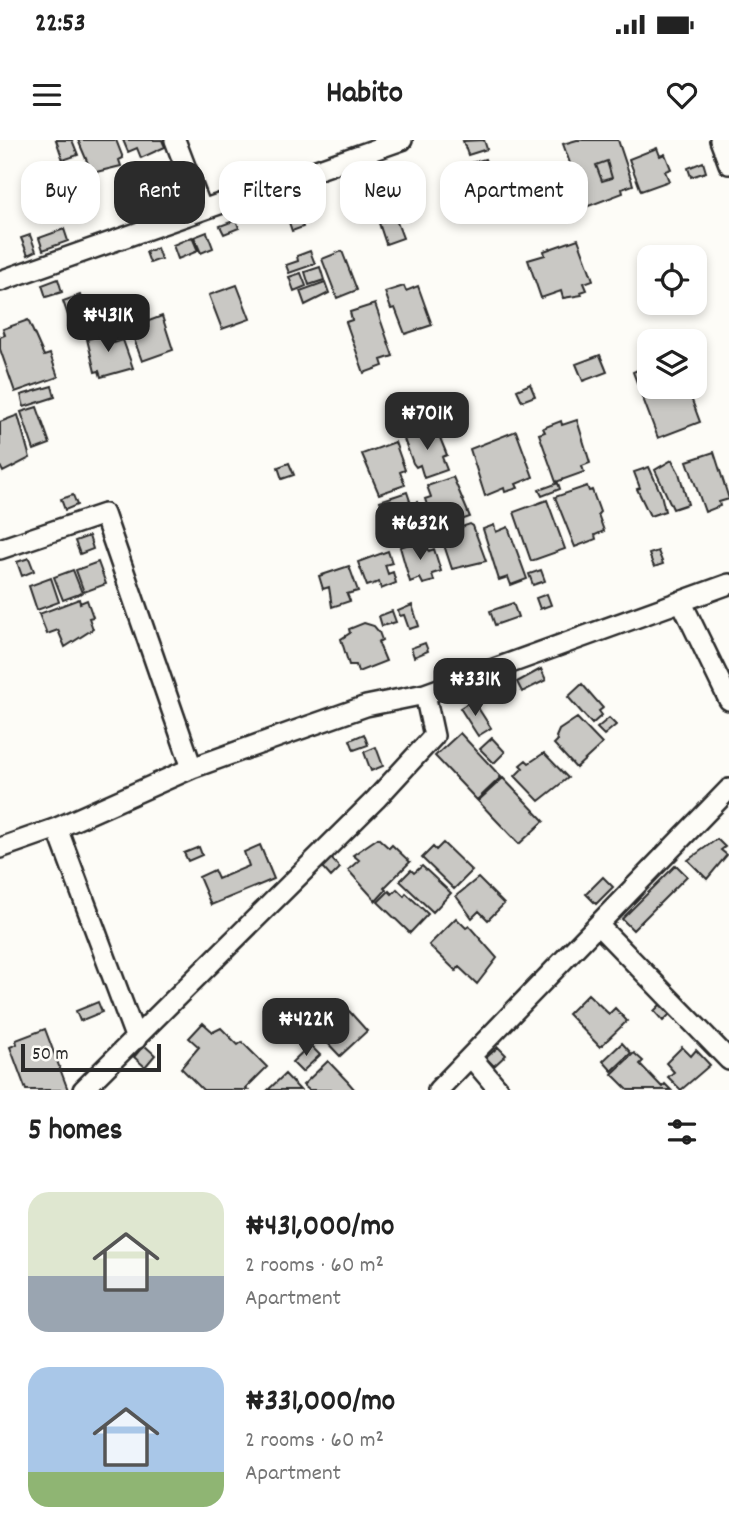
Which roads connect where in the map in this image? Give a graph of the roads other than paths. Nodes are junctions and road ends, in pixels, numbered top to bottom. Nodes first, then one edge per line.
1 (176, 140) edge
2 (402, 140) edge
3 (724, 143) edge
4 (184, 161) edge
5 (729, 164) edge
6 (205, 207) edge
7 (157, 224) edge
8 (0, 281) edge
9 (0, 549) edge
10 (729, 584) edge
11 (681, 601) junction
12 (425, 694) junction
13 (729, 701) edge
14 (192, 768) junction
15 (729, 789) edge
16 (57, 828) junction
17 (0, 848) edge
18 (598, 925) junction
19 (136, 1038) junction
20 (471, 1057) junction
21 (729, 1060) edge
22 (83, 1090) edge
23 (438, 1090) edge
24 (499, 1090) edge

1 - 4 street
2 - 6 street
3 - 5 street
7 - 8 street
9 - 14 street
10 - 11 street
11 - 12 street
11 - 13 street
12 - 14 street
12 - 19 street
14 - 16 street
15 - 18 street
16 - 17 street
16 - 19 street
18 - 20 street
18 - 21 street
19 - 22 street
20 - 23 street
20 - 24 street

